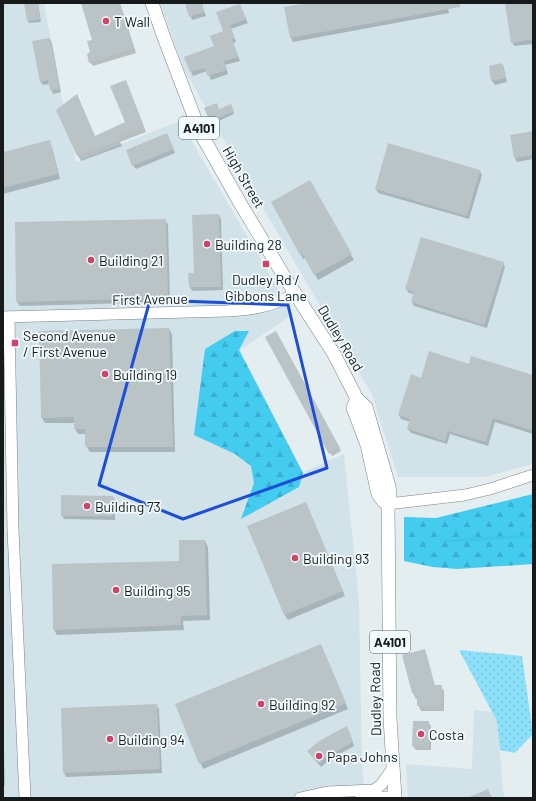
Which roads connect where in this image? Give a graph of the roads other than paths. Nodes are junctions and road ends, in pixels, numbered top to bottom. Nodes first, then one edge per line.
1 (152, 3) edge
2 (296, 294) junction
3 (6, 317) edge
4 (533, 475) edge
5 (388, 504) junction
6 (393, 768) junction
7 (304, 797) edge
8 (395, 797) edge
9 (25, 798) edge

1 - 2 main road, High Street / A4101
2 - 3 street, First Avenue
2 - 5 main road, Dudley Road / A4101
3 - 9 street
4 - 5 street
5 - 6 main road, Dudley Road / A4101
6 - 7 street
6 - 8 main road, Dudley Road / A4101
7 - 8 street

